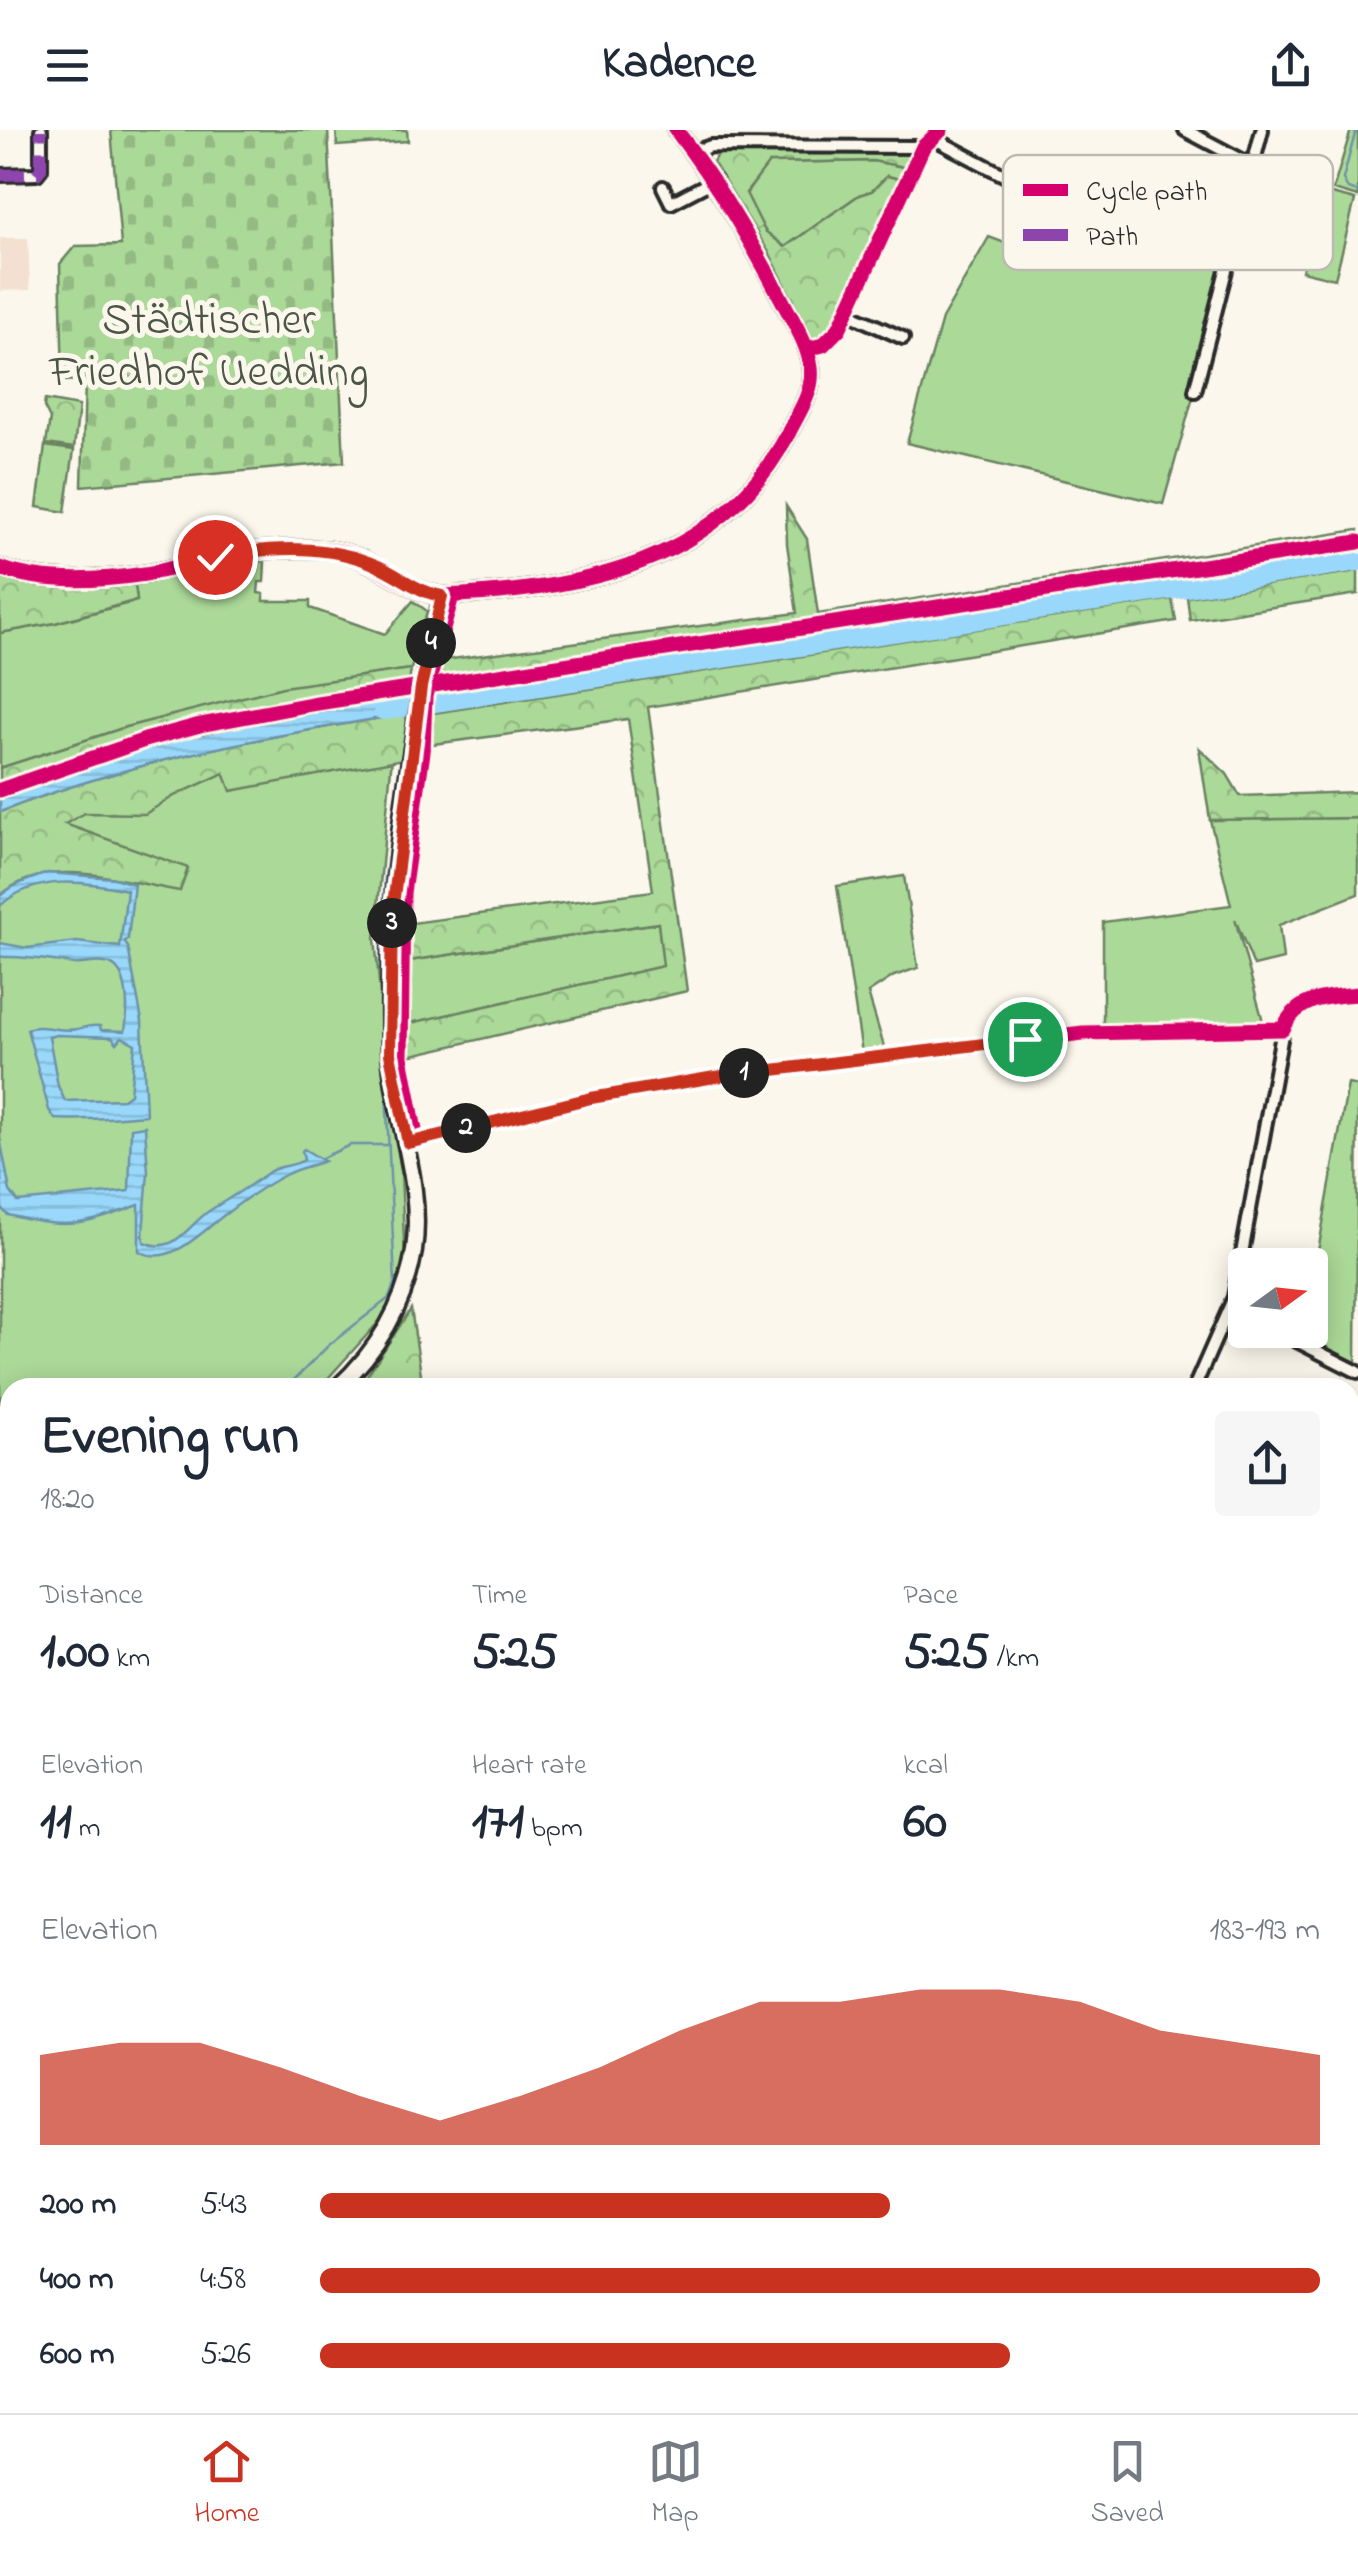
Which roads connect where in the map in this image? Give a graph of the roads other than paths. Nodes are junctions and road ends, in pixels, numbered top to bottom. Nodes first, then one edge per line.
1 (40, 130) edge
2 (676, 130) edge
3 (1185, 130) edge
4 (1262, 130) edge
5 (937, 134) edge
6 (923, 147) junction
7 (693, 152) junction
8 (1232, 155) edge
9 (1256, 155) edge
10 (1003, 174) edge
11 (0, 175) edge
12 (715, 180) junction
13 (663, 188) dead end
14 (1226, 270) edge
15 (847, 312) junction
16 (903, 338) dead end
17 (806, 349) junction
18 (1195, 391) dead end
19 (0, 568) edge
20 (442, 596) junction
21 (1358, 994) edge
22 (1283, 1030) junction
23 (408, 1143) junction
24 (1243, 1248) edge
25 (1228, 1316) edge
26 (1311, 1348) edge
27 (1358, 1372) edge
28 (346, 1378) edge
29 (1199, 1378) edge

1 - 11 street
2 - 7 street
3 - 8 street
4 - 9 street
5 - 6 street
5 - 10 street
6 - 7 street
6 - 15 street
7 - 12 street
12 - 13 street
12 - 17 street
14 - 18 street
15 - 16 street
15 - 17 street
17 - 20 street
19 - 20 street
20 - 23 street
21 - 22 street
22 - 23 street
22 - 24 street
23 - 28 street
25 - 29 street
26 - 27 street

